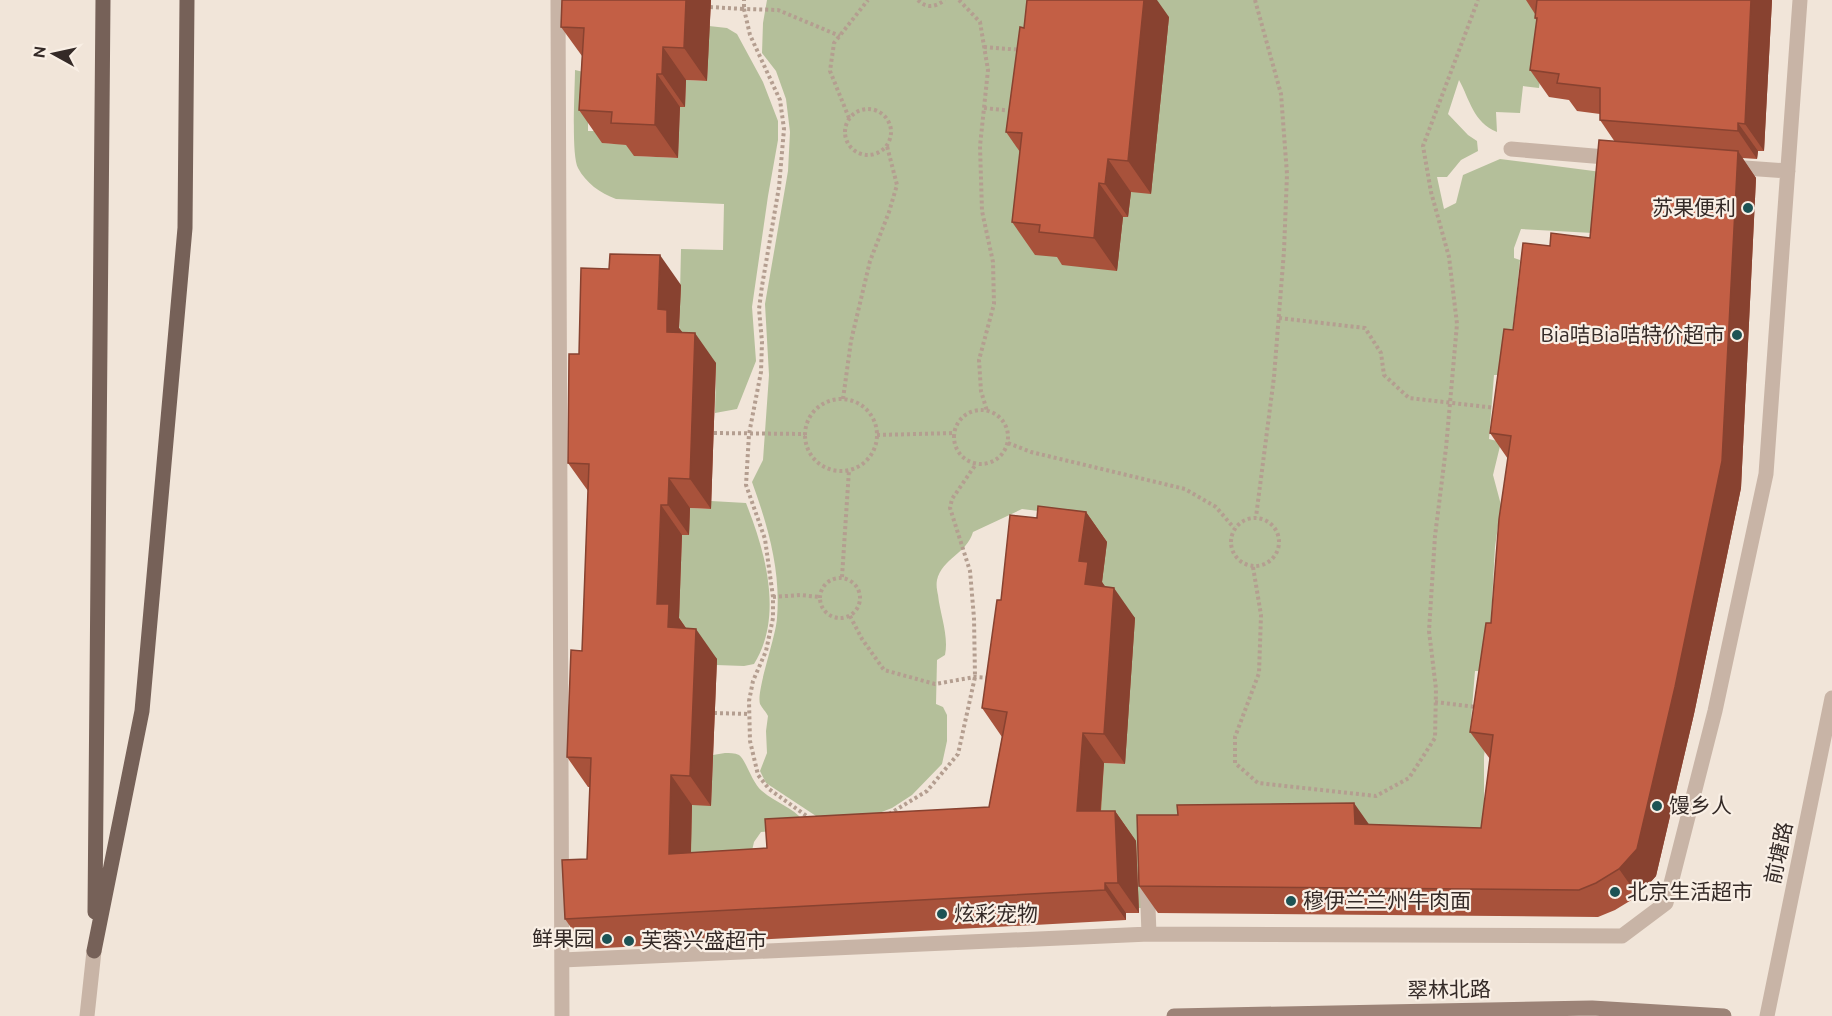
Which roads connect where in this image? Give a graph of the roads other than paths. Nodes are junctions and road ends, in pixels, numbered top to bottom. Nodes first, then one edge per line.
1 (103, 0) edge
2 (187, 0) edge
3 (558, 0) edge
4 (1800, 0) edge
5 (1511, 149) dead end
6 (1637, 159) edge
7 (1718, 166) edge
8 (1788, 171) junction
9 (1832, 698) edge
10 (1147, 868) edge
11 (1149, 934) junction
12 (94, 951) junction
13 (562, 960) junction
14 (87, 1016) edge
15 (562, 1016) edge
16 (1174, 1016) edge
17 (1724, 1016) edge
18 (1767, 1016) edge

1 - 12 main road
2 - 12 main road
3 - 13 street
4 - 8 street
5 - 6 street
7 - 8 street
8 - 11 street
9 - 18 street, 前塘路
10 - 11 street
11 - 13 street
12 - 14 street
13 - 15 street
16 - 17 main road, 翠林北路

